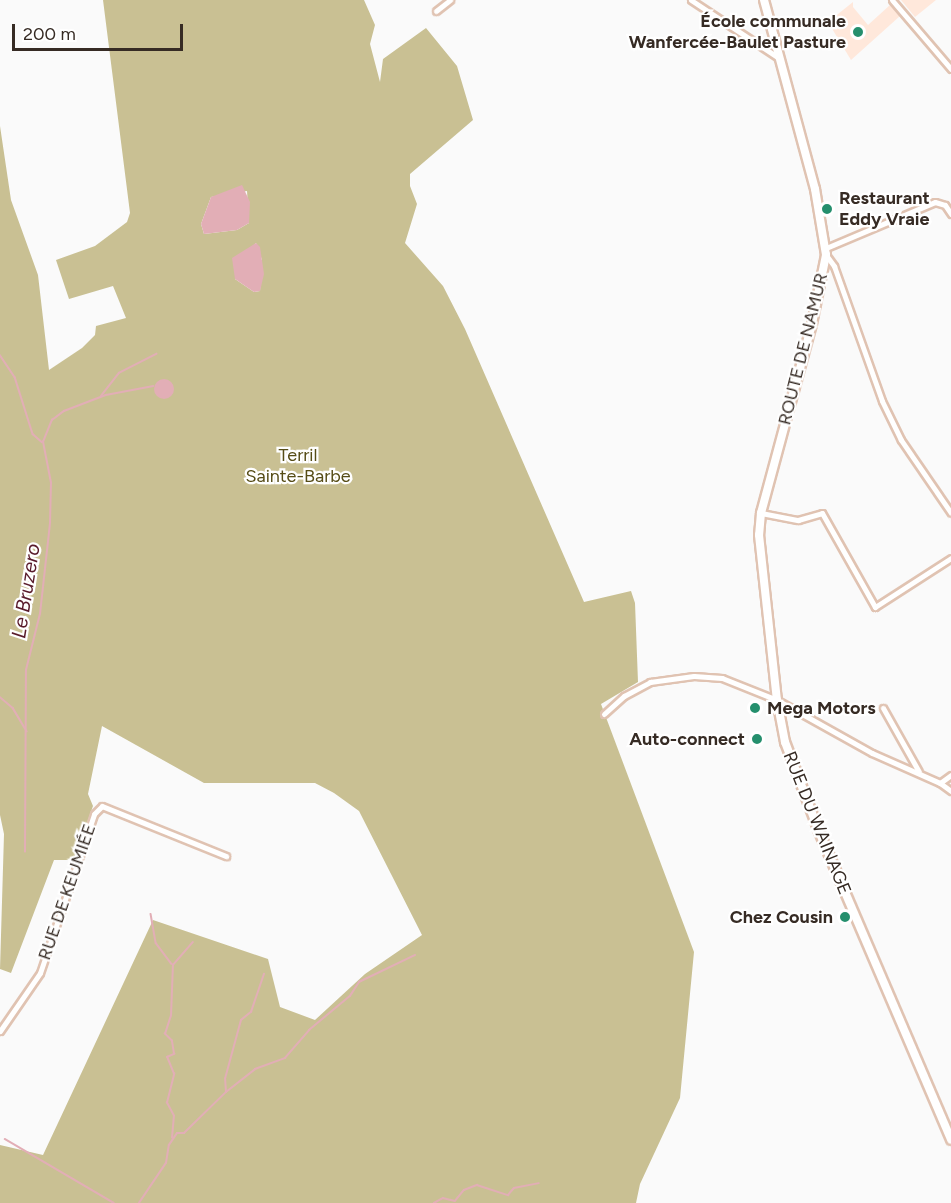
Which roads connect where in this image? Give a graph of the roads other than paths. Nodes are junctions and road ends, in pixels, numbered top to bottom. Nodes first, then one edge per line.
1 (450, 0) edge
2 (691, 0) edge
3 (764, 0) edge
4 (892, 0) edge
5 (436, 11) dead end
6 (779, 58) junction
7 (951, 69) edge
8 (951, 214) edge
9 (826, 251) junction
10 (761, 513) junction
11 (951, 513) edge
12 (951, 558) edge
13 (769, 630) joint
14 (777, 700) junction
15 (883, 708) dead end
16 (604, 714) dead end
17 (920, 773) junction
18 (951, 775) edge
19 (940, 783) junction
20 (951, 791) edge
21 (226, 856) dead end
22 (0, 1031) edge
23 (951, 1140) edge

1 - 5 street
2 - 6 street
3 - 6 main road, ROUTE DE NAMUR
4 - 7 street
6 - 9 main road, ROUTE DE NAMUR
8 - 9 street
9 - 10 main road, ROUTE DE NAMUR
9 - 11 street
10 - 12 street
10 - 13 main road, ROUTE DE NAMUR
13 - 14 main road, RUE DU WAINAGE
14 - 16 street
14 - 17 street
14 - 23 main road, RUE DU WAINAGE
15 - 17 street
17 - 19 street
18 - 19 street
19 - 20 street
21 - 22 street, RUE DE KEUMIÉE

